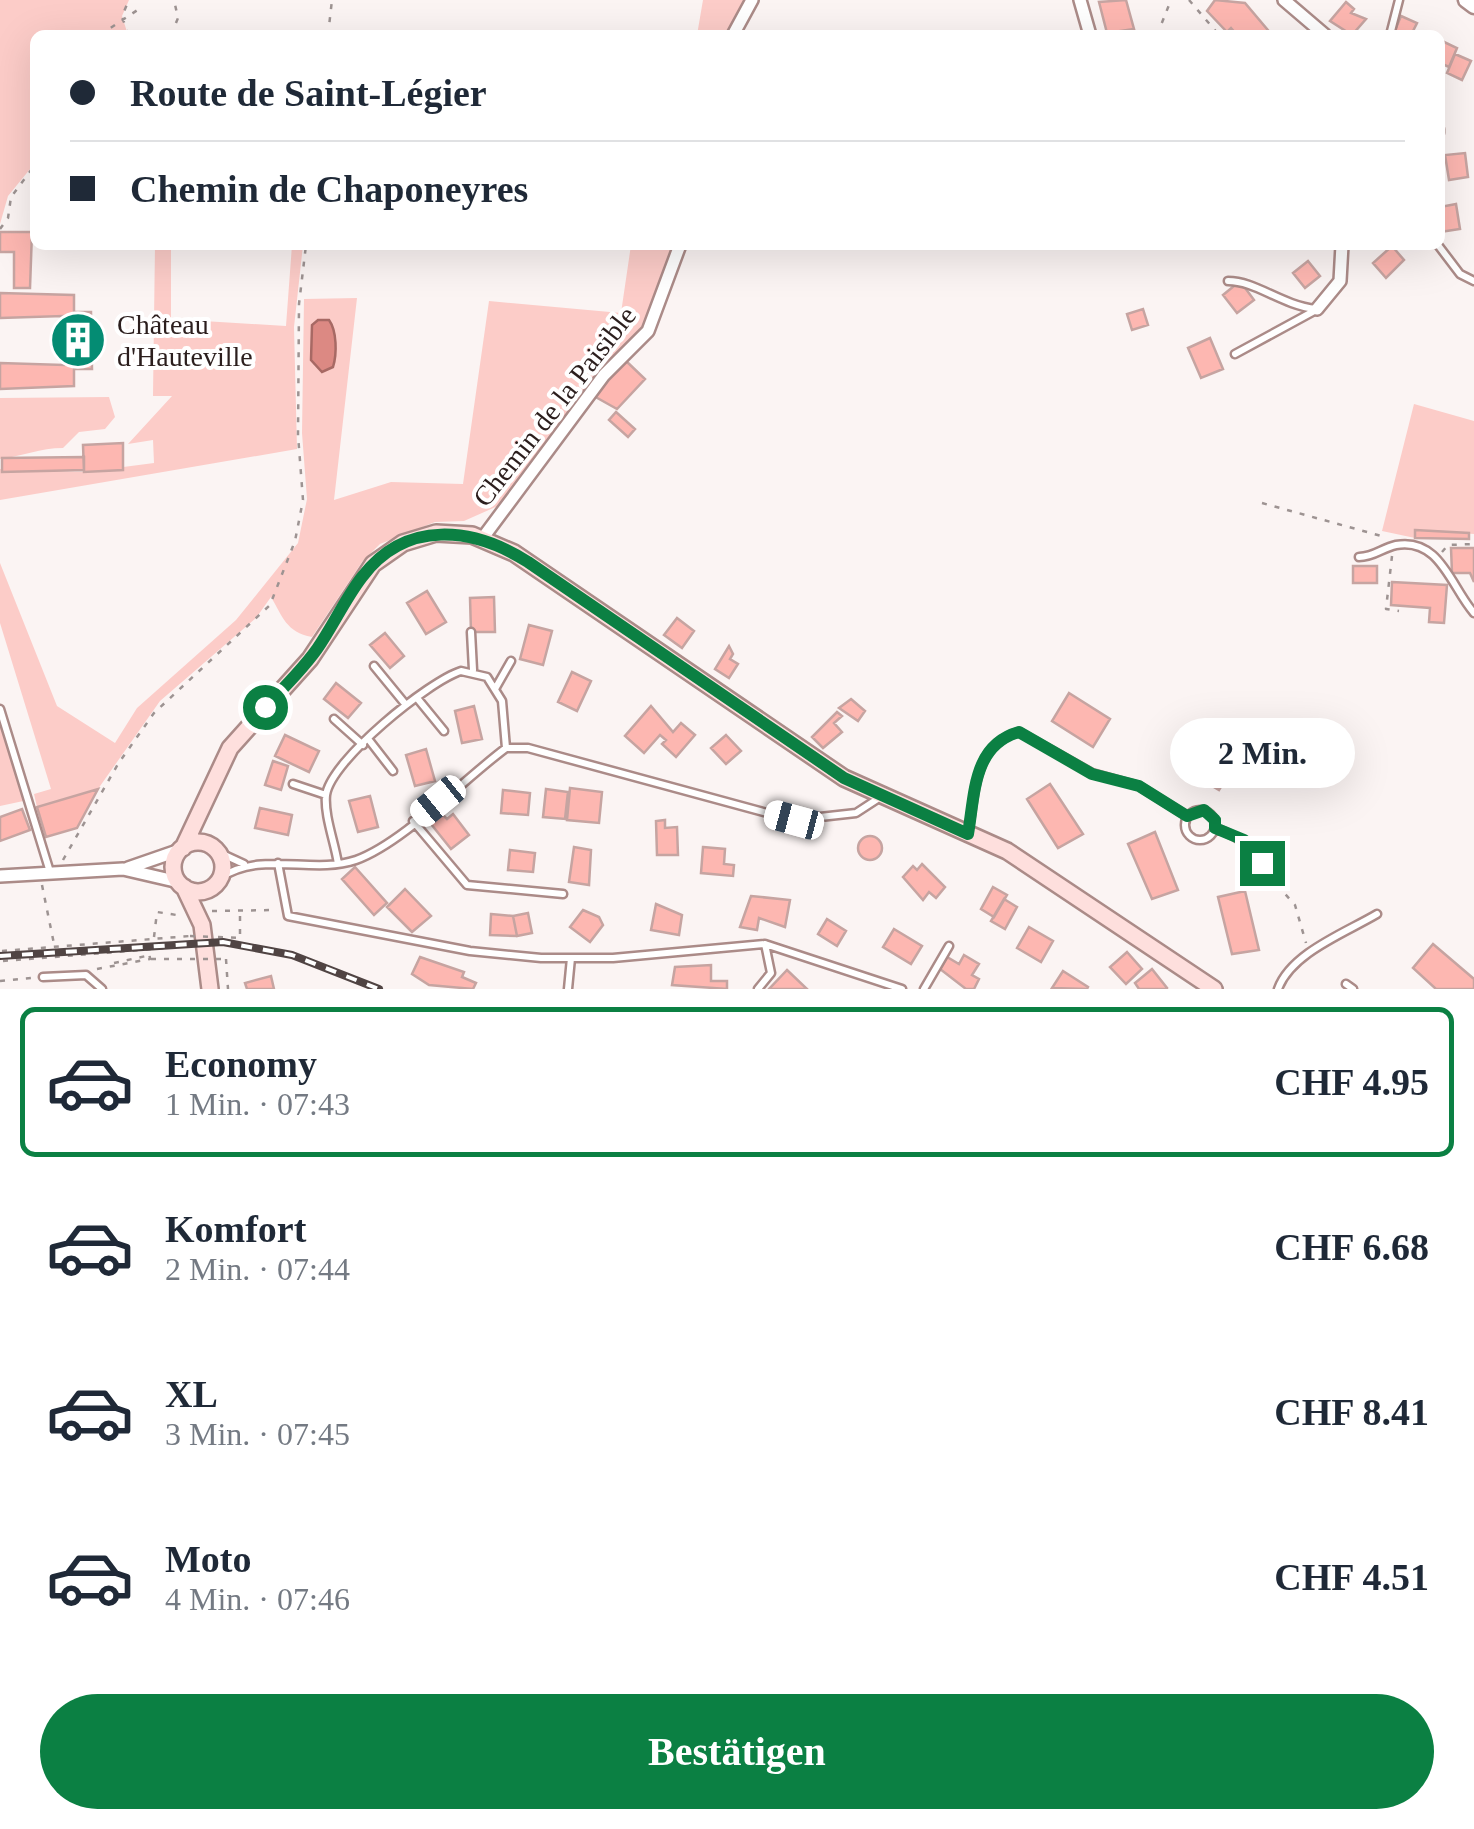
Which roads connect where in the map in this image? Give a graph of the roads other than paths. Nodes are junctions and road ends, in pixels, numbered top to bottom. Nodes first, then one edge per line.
1 (752, 0) edge
2 (1080, 0) edge
3 (1284, 0) edge
4 (1399, 0) edge
5 (1466, 0) edge
6 (1474, 6) edge
7 (737, 30) edge
8 (1089, 30) edge
9 (1319, 30) edge
10 (1391, 30) edge
11 (678, 250) edge
12 (1342, 250) edge
13 (1442, 250) edge
14 (1228, 281) dead end
15 (1474, 281) edge
16 (1317, 310) junction
17 (1235, 354) dead end
18 (482, 539) junction
19 (1359, 557) dead end
20 (1474, 613) edge
21 (471, 632) dead end
22 (511, 662) dead end
23 (374, 666) dead end
24 (472, 670) junction
25 (495, 688) junction
26 (417, 698) junction
27 (406, 705) junction
28 (0, 710) edge
29 (334, 719) dead end
30 (444, 731) dead end
31 (366, 742) junction
32 (506, 748) junction
33 (393, 771) dead end
34 (293, 784) dead end
35 (326, 795) junction
36 (880, 797) junction
37 (208, 800) junction
38 (1187, 816) junction
39 (414, 821) junction
40 (1215, 828) junction
41 (968, 834) junction
42 (182, 849) junction
43 (217, 851) junction
44 (278, 863) junction
45 (338, 864) junction
46 (245, 865) junction
47 (123, 870) junction
48 (49, 873) junction
49 (0, 876) edge
50 (1266, 879) road end
51 (217, 882) junction
52 (182, 884) junction
53 (563, 894) dead end
54 (1377, 914) dead end
55 (198, 922) junction
56 (765, 944) junction
57 (949, 946) dead end
58 (571, 958) junction
59 (43, 977) road end
60 (100, 987) edge
61 (210, 989) edge
62 (568, 989) edge
63 (758, 989) edge
64 (902, 989) edge
65 (924, 989) edge
66 (1214, 989) edge
67 (1278, 989) edge

1 - 7 street
2 - 8 street
3 - 9 street
4 - 10 lane
5 - 6 street
11 - 18 street, Chemin de la Paisible
12 - 16 street
13 - 15 lane
14 - 16 lane
16 - 17 lane
18 - 36 main road
18 - 37 main road
19 - 20 lane
21 - 24 lane
22 - 25 lane
23 - 27 lane
24 - 25 lane
24 - 26 lane
25 - 32 lane
26 - 27 lane
26 - 30 lane
27 - 31 lane
28 - 48 lane
29 - 31 lane
31 - 33 lane
31 - 35 lane
32 - 36 lane
32 - 39 lane
34 - 35 lane
35 - 45 lane
36 - 41 main road
37 - 42 main road
37 - 43 main road
38 - 40 lane
38 - 40 lane
38 - 41 lane
39 - 45 lane
39 - 53 lane
40 - 50 lane
41 - 66 main road
42 - 43 main road
42 - 47 street
42 - 52 main road
43 - 46 lane
43 - 51 main road
44 - 45 lane
44 - 46 lane
44 - 58 lane
46 - 51 lane
47 - 48 street
47 - 52 street
48 - 49 street
51 - 52 main road
51 - 55 main road
52 - 55 main road
54 - 67 lane
55 - 61 main road
56 - 58 lane
56 - 63 lane
56 - 64 lane
57 - 65 lane
58 - 62 lane
59 - 60 lane

